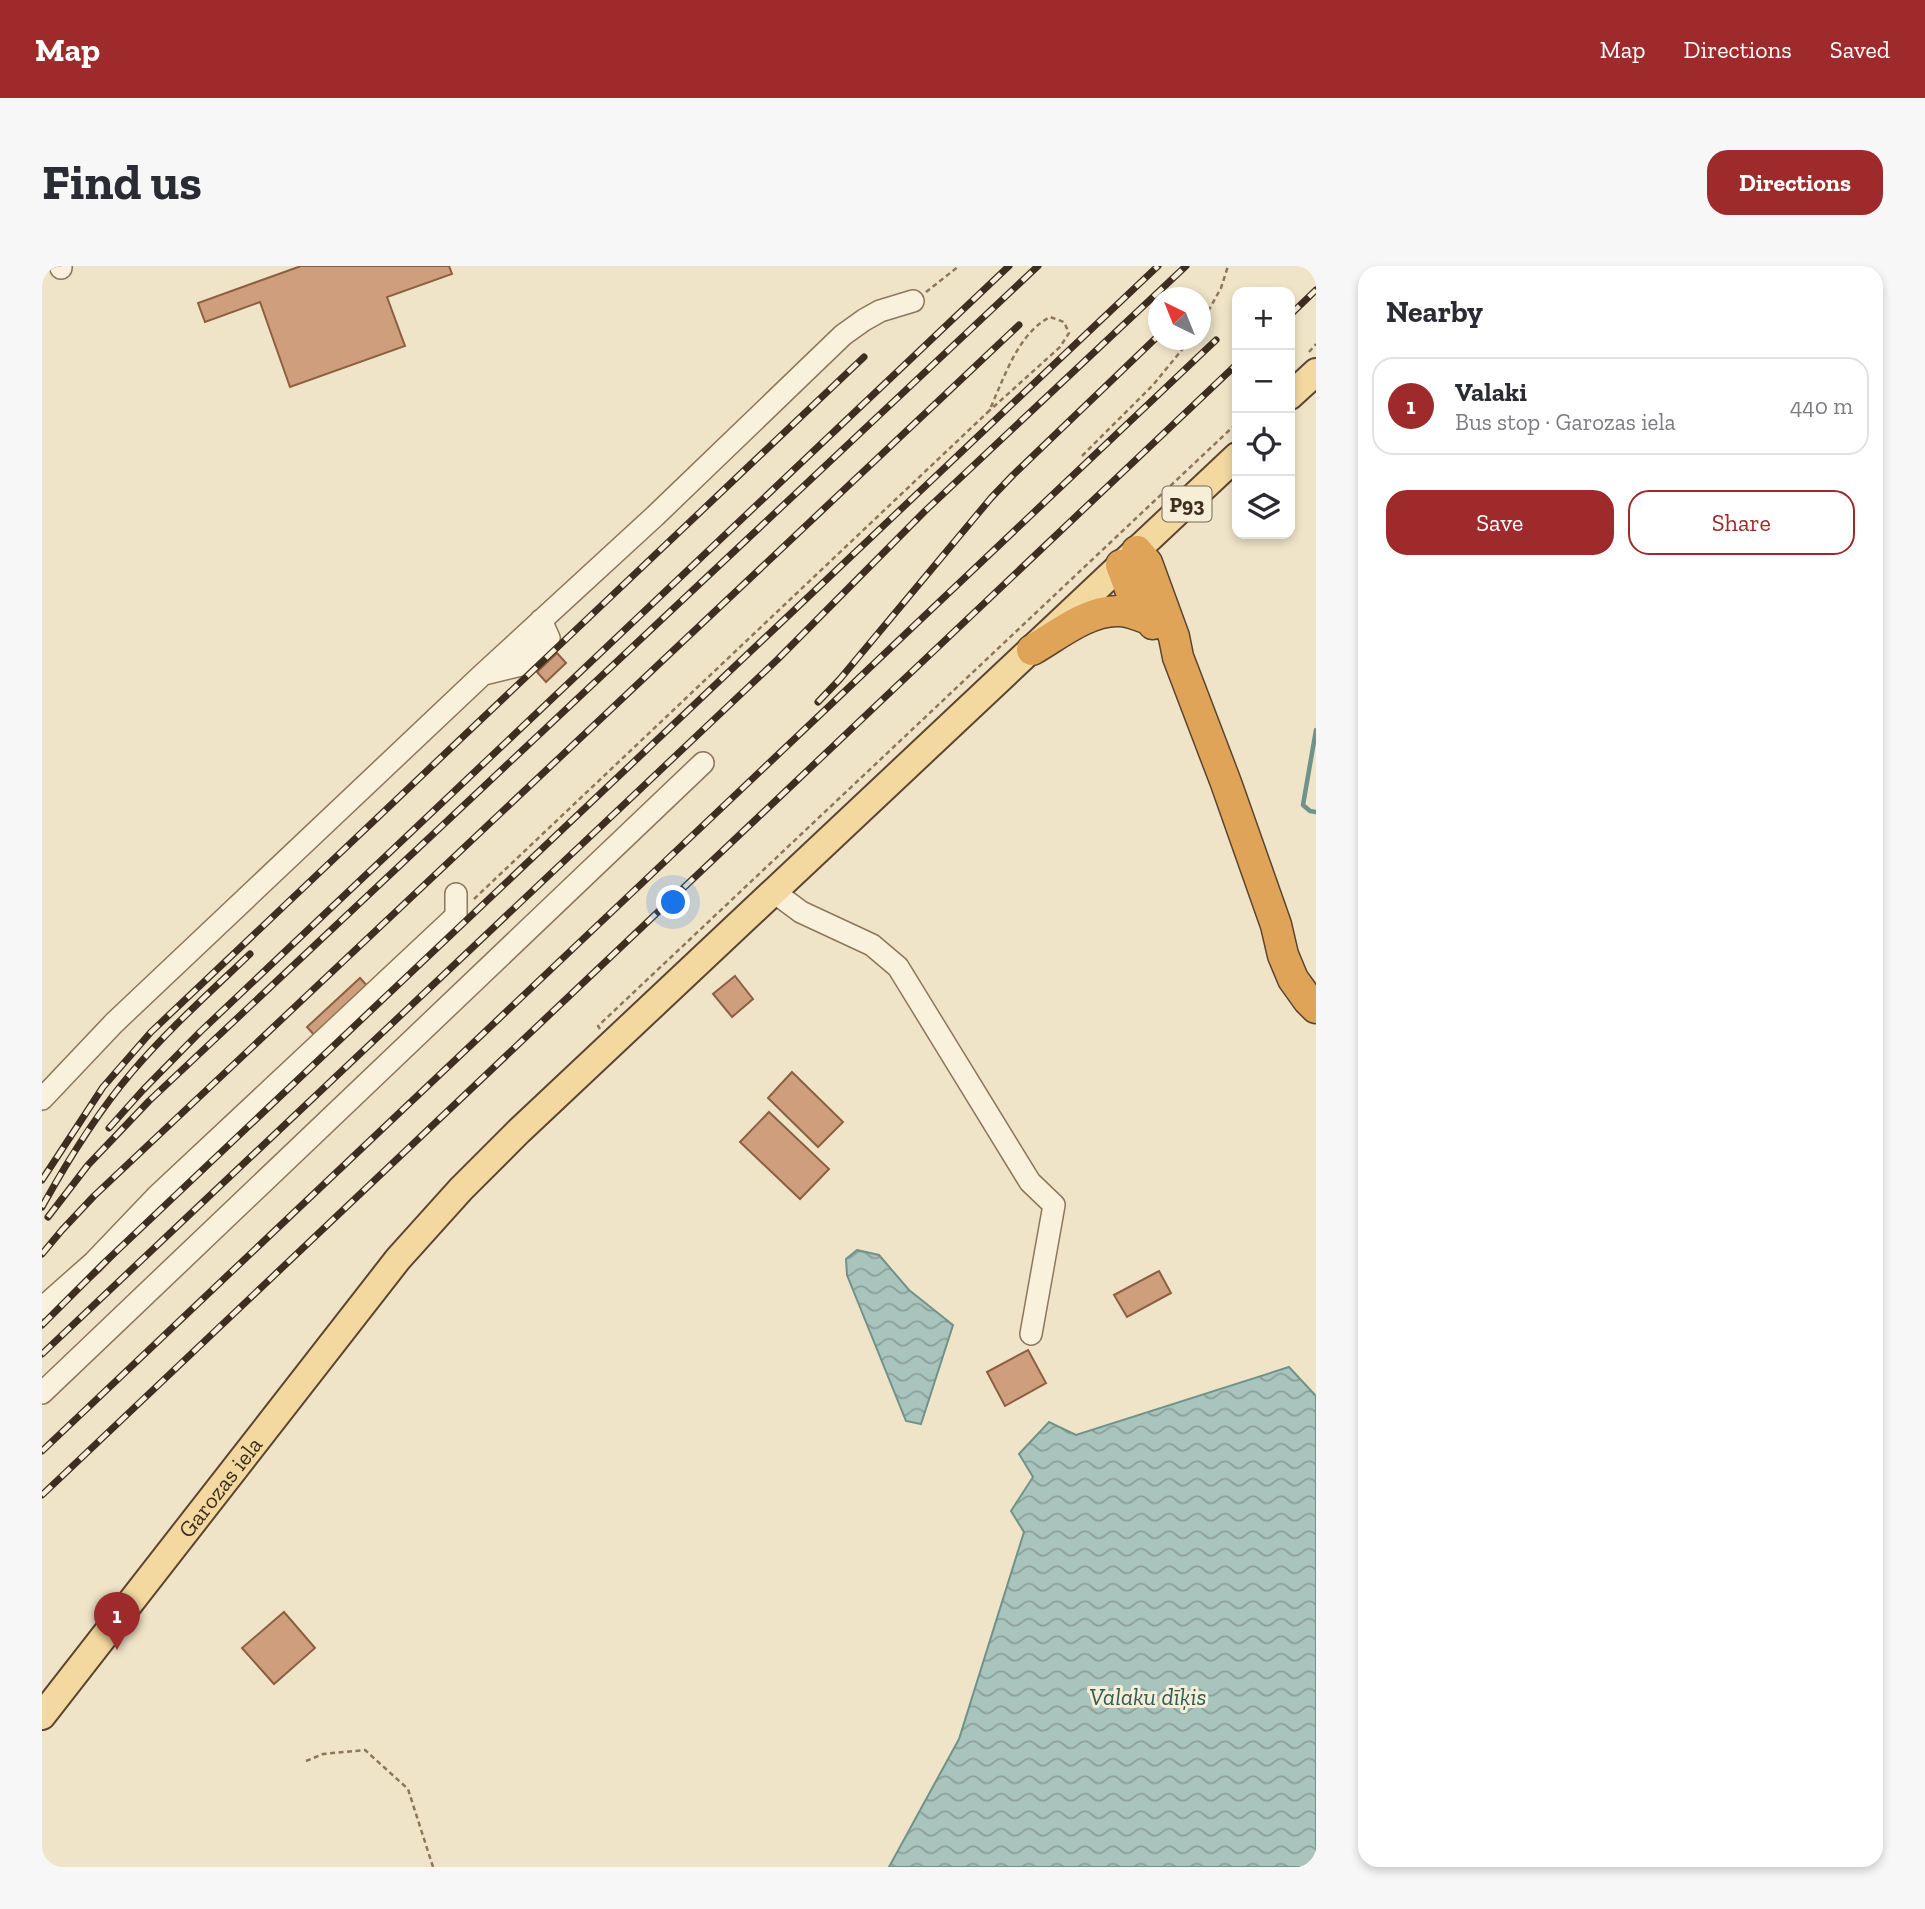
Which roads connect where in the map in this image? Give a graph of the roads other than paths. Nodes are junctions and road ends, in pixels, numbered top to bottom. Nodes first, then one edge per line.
1 (913, 301) road end
2 (1316, 372) edge
3 (1295, 391) edge
4 (1316, 392) edge
5 (1291, 413) edge
6 (1232, 461) edge
7 (1129, 558) junction
8 (1149, 619) junction
9 (1032, 650) junction
10 (1178, 657) junction
11 (703, 763) dead end
12 (774, 892) junction
13 (457, 894) dead end
14 (1276, 925) junction
15 (1316, 991) edge
16 (1316, 1009) edge
17 (42, 1099) edge
18 (42, 1308) edge
19 (1031, 1334) dead end
20 (42, 1392) edge
21 (42, 1716) edge

1 - 17 street
2 - 3 main road
4 - 5 main road
6 - 7 main road, P93
7 - 8 highway
7 - 9 main road, P93
7 - 10 highway
8 - 9 highway
8 - 10 highway
9 - 12 main road, P93
10 - 14 highway
11 - 20 street
12 - 19 street
12 - 21 main road, Garozas iela / P93
13 - 18 street
14 - 15 highway
14 - 16 highway

